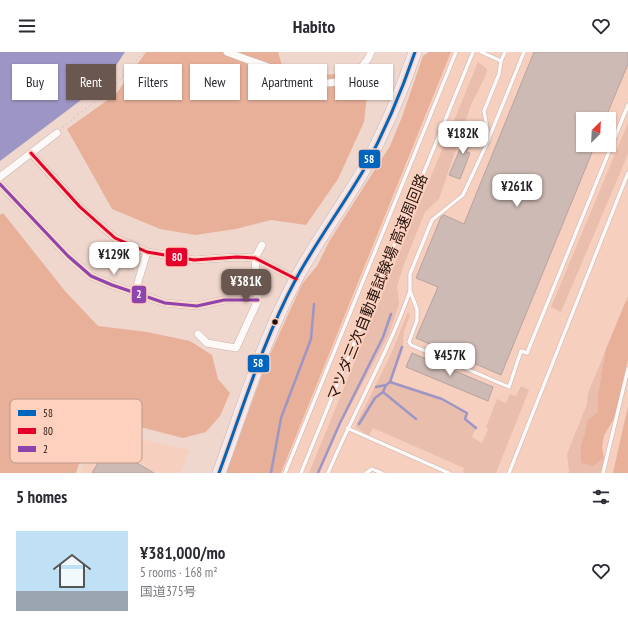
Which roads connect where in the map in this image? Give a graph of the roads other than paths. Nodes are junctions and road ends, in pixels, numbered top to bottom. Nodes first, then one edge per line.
1 (227, 52) edge
2 (371, 52) edge
3 (416, 52) edge
4 (456, 52) edge
5 (473, 52) edge
6 (481, 52) edge
7 (505, 52) edge
8 (524, 52) edge
9 (501, 60) junction
10 (628, 105) edge
11 (57, 133) road end
12 (489, 139) junction
13 (31, 153) junction
14 (628, 173) edge
15 (0, 177) edge
16 (0, 184) edge
17 (262, 245) dead end
18 (147, 252) junction
19 (255, 258) junction
20 (296, 279) junction
21 (410, 291) junction
22 (135, 292) junction
23 (258, 300) junction
24 (198, 334) dead end
25 (628, 369) edge
26 (347, 428) junction
27 (218, 473) edge
28 (285, 473) edge
29 (301, 473) edge
30 (330, 473) edge
31 (366, 473) edge
32 (382, 473) edge
33 (448, 473) edge
34 (509, 473) edge
35 (604, 473) edge

1 - 2 street
3 - 20 highway
4 - 28 lane
5 - 29 lane, マツダ三次自動車試験場 高速周回路
6 - 9 lane
7 - 9 lane
8 - 12 lane
9 - 12 lane
10 - 21 lane
11 - 13 street
12 - 21 lane
13 - 15 street
13 - 18 street
14 - 34 lane
16 - 22 street
17 - 19 street
18 - 19 street
18 - 22 street
19 - 20 street
19 - 23 street
20 - 27 highway
21 - 26 lane
22 - 23 street
23 - 24 street
25 - 35 lane
26 - 30 lane
26 - 33 lane
31 - 32 lane

